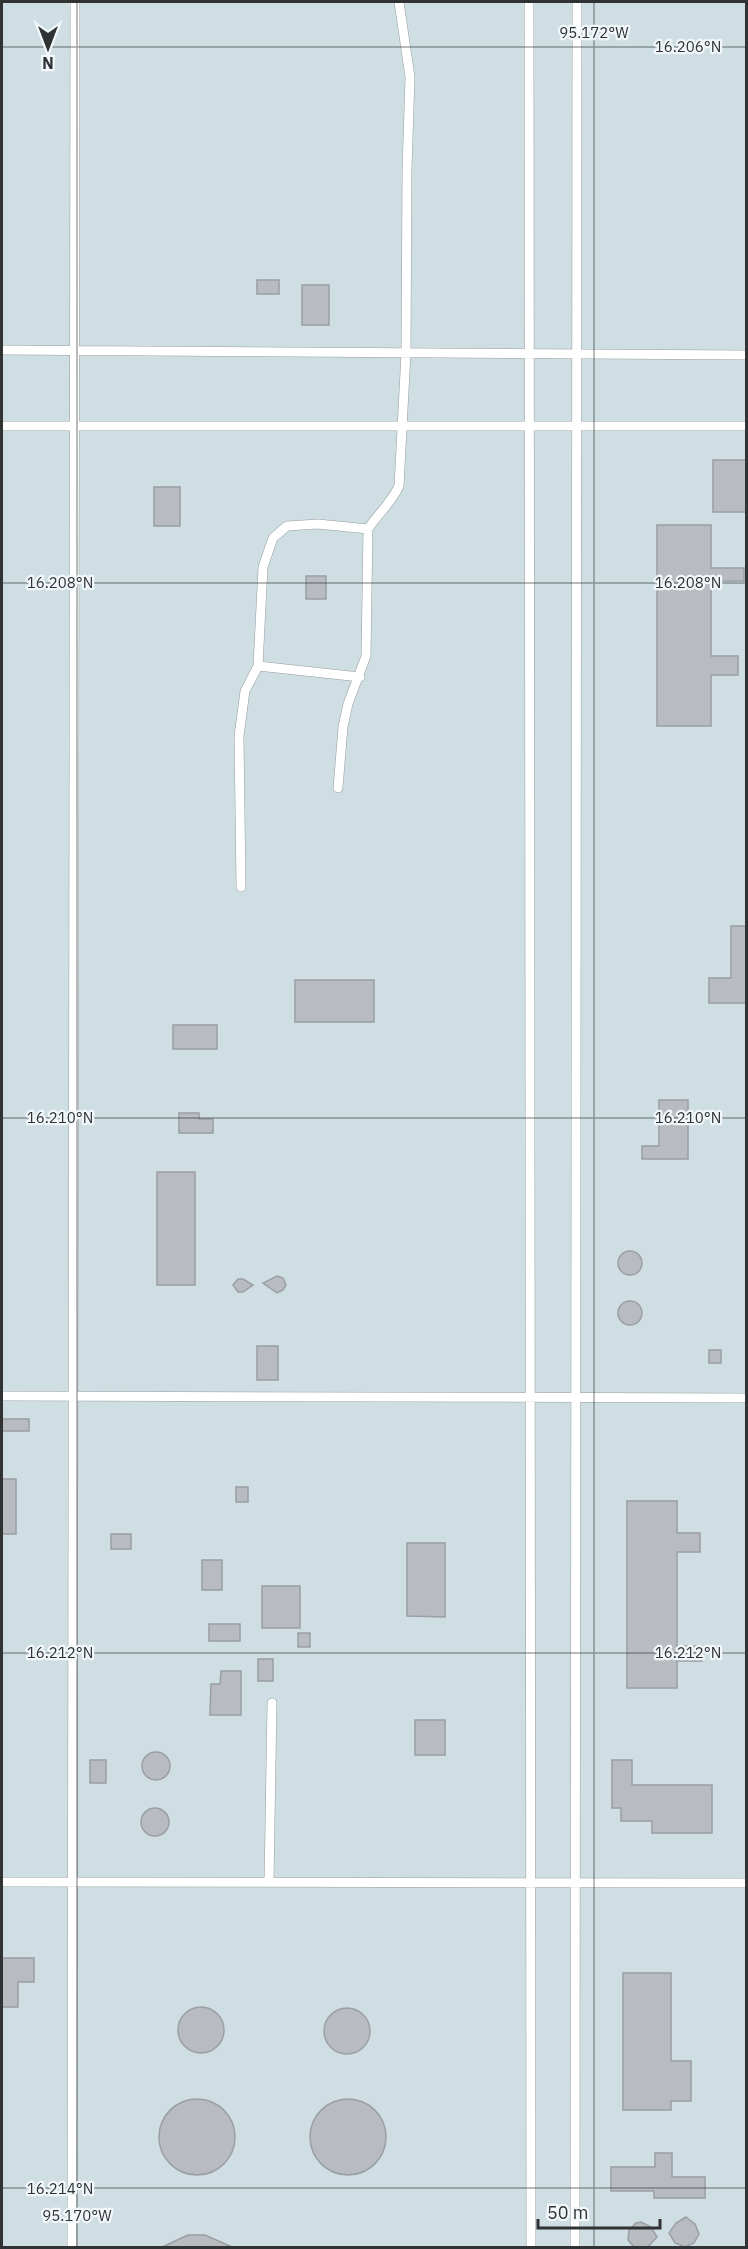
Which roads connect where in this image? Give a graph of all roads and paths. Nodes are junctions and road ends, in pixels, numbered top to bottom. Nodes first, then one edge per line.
1 (75, 2) edge
2 (399, 2) edge
3 (529, 2) edge
4 (577, 2) edge
5 (2, 350) edge
6 (75, 350) junction
7 (406, 353) junction
8 (577, 354) junction
9 (530, 355) junction
10 (747, 355) edge
11 (530, 424) junction
12 (577, 424) junction
13 (403, 425) junction
14 (2, 426) edge
15 (75, 426) junction
16 (747, 426) edge
17 (368, 529) junction
18 (258, 666) junction
19 (360, 677) junction
20 (338, 788) dead end
21 (241, 887) dead end
22 (2, 1396) edge
23 (73, 1396) junction
24 (530, 1398) junction
25 (577, 1398) junction
26 (747, 1398) edge
27 (272, 1702) dead end
28 (2, 1882) edge
29 (73, 1882) junction
30 (269, 1882) junction
31 (530, 1883) junction
32 (576, 1883) junction
33 (747, 1883) edge
34 (72, 2247) edge
35 (531, 2247) edge
36 (575, 2247) edge

1 - 6 lane
2 - 7 lane
3 - 9 lane
4 - 8 lane
5 - 6 lane
6 - 7 lane
6 - 15 lane
7 - 9 lane
7 - 13 lane
8 - 9 lane
8 - 10 lane
8 - 12 lane
9 - 11 lane
11 - 12 lane
11 - 13 lane
11 - 24 lane
12 - 16 lane
12 - 25 lane
13 - 15 lane
13 - 17 lane
14 - 15 lane
15 - 23 lane
17 - 18 lane
17 - 19 lane
18 - 19 lane
18 - 21 lane
19 - 20 lane
22 - 23 lane
23 - 24 lane
23 - 29 lane
24 - 25 lane
24 - 31 lane
25 - 26 lane
25 - 32 lane
27 - 30 lane
28 - 29 lane
29 - 30 lane
29 - 34 lane
30 - 31 lane
31 - 32 lane
31 - 35 lane
32 - 33 lane
32 - 36 lane

